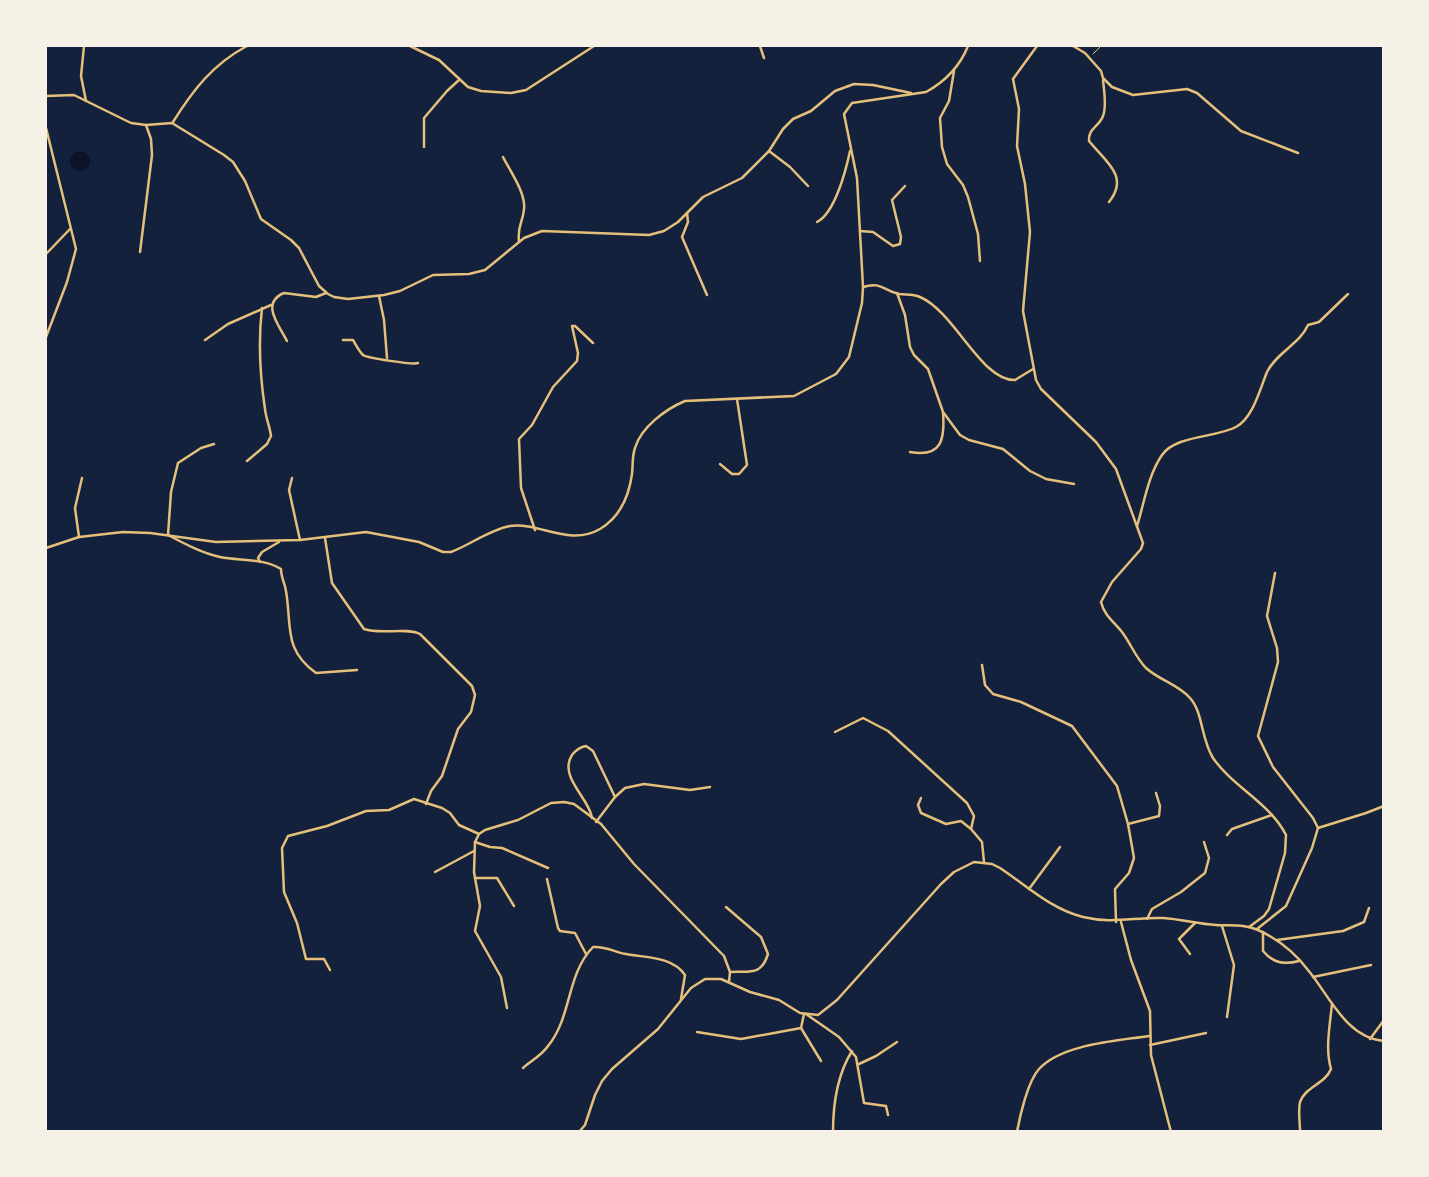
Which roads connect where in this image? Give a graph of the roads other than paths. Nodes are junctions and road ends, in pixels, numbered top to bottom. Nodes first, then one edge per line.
1 (84, 46) edge
2 (247, 46) edge
3 (410, 46) edge
4 (594, 46) edge
5 (761, 46) edge
6 (968, 46) edge
7 (1037, 46) edge
8 (1073, 46) edge
9 (764, 58) dead end
10 (954, 71) junction
11 (1103, 78) junction
12 (459, 80) junction
13 (915, 94) junction
14 (46, 96) edge
15 (86, 101) junction
16 (172, 123) junction
17 (146, 125) junction
18 (46, 128) edge
19 (424, 147) dead end
20 (850, 150) junction
21 (769, 151) junction
22 (1297, 153) dead end
23 (503, 157) dead end
24 (808, 186) dead end
25 (905, 186) dead end
26 (1109, 202) dead end
27 (687, 213) junction
28 (817, 222) dead end
29 (70, 229) junction
30 (860, 231) junction
31 (519, 242) junction
32 (140, 252) dead end
33 (46, 254) edge
34 (981, 261) dead end
35 (863, 287) junction
36 (326, 293) junction
37 (897, 293) junction
38 (1348, 294) dead end
39 (707, 295) dead end
40 (379, 296) junction
41 (271, 305) junction
42 (262, 308) junction
43 (46, 337) edge
44 (205, 340) dead end
45 (343, 340) dead end
46 (287, 341) dead end
47 (593, 343) dead end
48 (387, 358) junction
49 (418, 363) dead end
50 (1033, 369) junction
51 (737, 399) junction
52 (943, 412) junction
53 (214, 444) dead end
54 (910, 452) dead end
55 (247, 460) dead end
56 (720, 464) dead end
57 (82, 478) dead end
58 (292, 478) dead end
59 (1074, 484) dead end
60 (1137, 526) junction
61 (535, 530) junction
62 (168, 535) junction
63 (79, 537) junction
64 (324, 538) junction
65 (300, 540) junction
66 (280, 541) junction
67 (46, 548) edge
68 (260, 562) junction
69 (1275, 573) dead end
70 (982, 665) dead end
71 (357, 670) dead end
72 (835, 732) dead end
73 (710, 787) dead end
74 (1156, 793) dead end
75 (615, 797) junction
76 (921, 798) dead end
77 (426, 804) junction
78 (1384, 806) edge
79 (1272, 815) junction
80 (592, 818) junction
81 (596, 822) junction
82 (1128, 824) junction
83 (1318, 828) junction
84 (971, 829) junction
85 (479, 834) junction
86 (1227, 835) dead end
87 (475, 842) junction
88 (1204, 842) dead end
89 (1060, 847) dead end
90 (474, 851) junction
91 (984, 862) junction
92 (548, 868) dead end
93 (435, 872) dead end
94 (475, 877) junction
95 (547, 879) dead end
96 (1029, 889) junction
97 (514, 906) dead end
98 (726, 908) dead end
99 (1369, 908) dead end
100 (1147, 919) junction
101 (1116, 922) junction
102 (1121, 922) junction
103 (1195, 923) junction
104 (1222, 926) junction
105 (1249, 927) junction
106 (1257, 929) junction
107 (1263, 932) junction
108 (1277, 940) junction
109 (586, 954) junction
110 (1189, 954) dead end
111 (1300, 960) junction
112 (1371, 965) dead end
113 (330, 970) dead end
114 (730, 972) junction
115 (1313, 977) junction
116 (729, 982) junction
117 (681, 999) junction
118 (1332, 1004) junction
119 (508, 1008) dead end
120 (805, 1014) junction
121 (1227, 1017) dead end
122 (1384, 1020) edge
123 (801, 1028) junction
124 (697, 1032) dead end
125 (1206, 1032) dead end
126 (1149, 1036) junction
127 (1370, 1039) junction
128 (1384, 1041) edge
129 (897, 1042) dead end
130 (1150, 1045) junction
131 (852, 1051) junction
132 (821, 1061) dead end
133 (859, 1064) junction
134 (523, 1068) dead end
135 (888, 1115) dead end
136 (585, 1125) junction
137 (579, 1132) edge
138 (587, 1132) edge
139 (833, 1132) edge
140 (1017, 1132) edge
141 (1171, 1132) edge
142 (1300, 1132) edge

1 - 15 street
2 - 16 street
3 - 12 street
4 - 12 street
5 - 9 street
6 - 10 street
7 - 50 street
8 - 11 street
10 - 13 street
10 - 34 street
11 - 22 street
11 - 26 street
12 - 19 street
13 - 20 street
13 - 21 street
14 - 15 street
15 - 17 street
16 - 17 street
16 - 36 street
17 - 32 street
18 - 29 street
20 - 28 street
20 - 30 street
21 - 24 street
21 - 27 street
23 - 31 street
25 - 30 street
27 - 31 street
27 - 39 street
29 - 33 street
29 - 43 street
30 - 35 street
31 - 40 street
35 - 37 street
35 - 51 street
36 - 40 street
36 - 41 street
37 - 50 street
37 - 52 street
38 - 60 street
40 - 48 street
41 - 42 street
41 - 46 street
42 - 44 street
42 - 55 street
45 - 48 street
47 - 61 street
48 - 49 street
50 - 60 street
51 - 56 street
51 - 61 street
52 - 54 street
52 - 59 street
53 - 62 street
57 - 63 street
58 - 65 street
60 - 79 street
61 - 64 street
62 - 63 street
62 - 66 street
62 - 68 street
63 - 67 street
64 - 65 street
64 - 77 street
65 - 66 street
66 - 68 street
68 - 71 street
69 - 83 street
70 - 82 street
72 - 84 street
73 - 75 street
74 - 82 street
75 - 80 street
75 - 81 street
76 - 84 street
77 - 85 street
77 - 113 street
78 - 83 street
79 - 86 street
79 - 105 street
80 - 81 street
80 - 85 street
81 - 114 street
82 - 101 street
83 - 106 street
84 - 91 street
85 - 87 street
87 - 90 street
87 - 92 street
88 - 100 street
89 - 96 street
90 - 93 street
90 - 94 street
91 - 96 street
91 - 120 street
94 - 97 street
94 - 119 street
95 - 109 street
96 - 101 street
98 - 114 street
99 - 108 street
100 - 102 street
100 - 103 street
101 - 102 street
102 - 126 street
103 - 104 street
103 - 110 street
104 - 105 street
104 - 121 street
105 - 106 street
106 - 107 street
107 - 108 street
107 - 111 street
108 - 111 street
109 - 117 street
109 - 134 street
111 - 115 street
112 - 115 street
114 - 116 street
115 - 118 street
116 - 117 street
116 - 120 street
117 - 136 street
118 - 127 street
118 - 142 street
120 - 123 street
120 - 131 street
122 - 127 street
123 - 124 street
123 - 132 street
125 - 130 street
126 - 130 street
126 - 140 street
127 - 128 street
129 - 133 street
130 - 141 street
131 - 133 street
131 - 139 street
133 - 135 street
136 - 137 street
136 - 138 street

